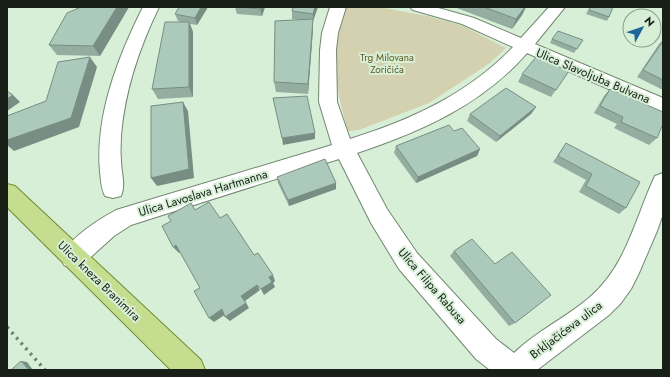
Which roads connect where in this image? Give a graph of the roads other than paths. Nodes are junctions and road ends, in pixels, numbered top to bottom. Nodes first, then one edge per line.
1 (151, 7) edge
2 (338, 7) edge
3 (418, 7) edge
4 (557, 7) edge
5 (524, 46) junction
6 (663, 106) edge
7 (344, 149) junction
8 (663, 182) edge
9 (113, 189) dead end
10 (7, 193) edge
11 (73, 256) junction
12 (191, 370) edge
13 (512, 370) edge
14 (518, 370) edge

1 - 9 street
2 - 7 street
3 - 5 street
4 - 5 street
5 - 6 street, Ulica Slavoljuba Bulvana
5 - 7 street
7 - 11 street, Ulica Lavoslava Hartmanna
7 - 13 street, Ulica Filipa Rabusa
8 - 14 street, Brkljačićeva ulica
10 - 11 main road, Ulica kneza Branimira
11 - 12 main road, Ulica kneza Branimira

